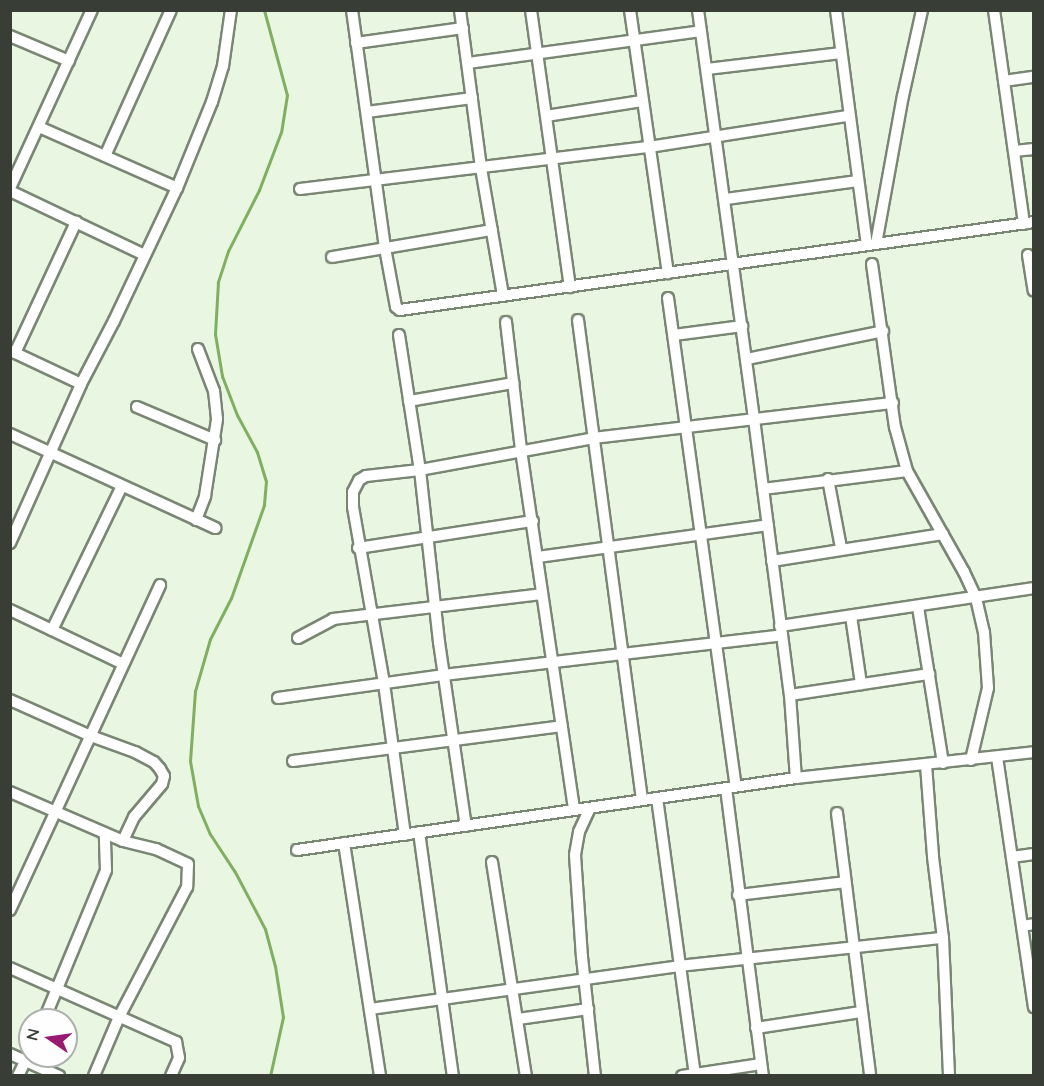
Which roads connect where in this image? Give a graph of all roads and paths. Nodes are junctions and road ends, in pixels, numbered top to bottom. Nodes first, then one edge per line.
1 (92, 10) edge
2 (171, 10) edge
3 (231, 10) edge
4 (352, 10) edge
5 (460, 10) edge
6 (531, 10) edge
7 (630, 10) edge
8 (698, 10) edge
9 (836, 10) edge
10 (922, 10) edge
11 (995, 11) edge
12 (463, 28) junction
13 (701, 31) junction
14 (10, 36) edge
15 (634, 41) junction
16 (357, 43) junction
17 (537, 54) junction
18 (842, 54) junction
19 (69, 61) junction
20 (468, 63) junction
21 (707, 69) junction
22 (1034, 77) edge
23 (1004, 81) junction
24 (472, 98) junction
25 (642, 101) junction
26 (367, 112) junction
27 (546, 116) junction
28 (848, 116) junction
29 (39, 127) junction
30 (716, 135) junction
31 (649, 147) junction
32 (1034, 149) edge
33 (1014, 152) junction
34 (105, 156) junction
35 (552, 160) junction
36 (482, 168) junction
37 (377, 180) junction
38 (858, 181) junction
39 (177, 188) junction
40 (300, 189) dead end
41 (10, 190) edge
42 (726, 199) junction
43 (76, 222) junction
44 (1029, 223) edge
45 (492, 230) junction
46 (872, 244) junction
47 (385, 248) junction
48 (146, 255) junction
49 (1028, 255) dead end
50 (332, 257) dead end
51 (734, 264) junction
52 (872, 264) dead end
53 (668, 273) junction
54 (570, 287) junction
55 (1034, 291) edge
56 (503, 296) junction
57 (668, 298) dead end
58 (578, 320) dead end
59 (506, 322) dead end
60 (742, 326) junction
61 (883, 331) junction
62 (399, 335) dead end
63 (674, 335) junction
64 (198, 350) dead end
65 (13, 352) edge
66 (747, 359) junction
67 (513, 383) junction
68 (81, 384) junction
69 (409, 401) junction
70 (893, 403) junction
71 (137, 407) dead end
72 (754, 419) junction
73 (687, 429) junction
74 (10, 434) edge
75 (594, 438) junction
76 (215, 441) junction
77 (521, 450) junction
78 (49, 452) junction
79 (420, 470) junction
80 (906, 471) junction
81 (828, 479) junction
82 (122, 486) junction
83 (763, 489) junction
84 (196, 520) junction
85 (532, 521) junction
86 (768, 525) junction
87 (215, 528) dead end
88 (943, 534) junction
89 (702, 535) junction
90 (427, 538) junction
91 (10, 543) edge
92 (358, 548) junction
93 (608, 548) junction
94 (841, 548) junction
95 (538, 557) junction
96 (772, 561) junction
97 (160, 585) dead end
98 (1034, 588) edge
99 (542, 594) junction
100 (976, 598) junction
101 (434, 606) junction
102 (918, 607) junction
103 (10, 610) edge
104 (371, 615) junction
105 (851, 616) junction
106 (52, 630) junction
107 (781, 631) junction
108 (298, 638) dead end
109 (715, 642) junction
110 (622, 655) junction
111 (552, 662) junction
112 (123, 664) junction
113 (929, 674) junction
114 (444, 675) junction
115 (384, 683) junction
116 (861, 684) junction
117 (790, 695) junction
118 (278, 698) dead end
119 (10, 700) edge
120 (562, 726) junction
121 (91, 736) junction
122 (453, 742) junction
123 (393, 749) junction
124 (1034, 752) edge
125 (997, 757) junction
126 (971, 760) junction
127 (293, 761) dead end
128 (943, 763) junction
129 (926, 765) junction
130 (796, 778) junction
131 (731, 787) junction
132 (10, 792) edge
133 (657, 798) junction
134 (642, 800) junction
135 (590, 808) junction
136 (574, 810) junction
137 (55, 812) junction
138 (837, 813) dead end
139 (466, 825) junction
140 (419, 832) junction
141 (105, 834) junction
142 (405, 835) junction
143 (123, 841) junction
144 (344, 843) junction
145 (297, 850) dead end
146 (1034, 854) edge
147 (1012, 857) junction
148 (492, 862) dead end
149 (845, 882) junction
150 (738, 895) junction
151 (10, 910) edge
152 (1034, 924) edge
153 (1022, 926) junction
154 (943, 938) junction
155 (853, 948) junction
156 (747, 958) junction
157 (679, 966) junction
158 (10, 968) edge
159 (584, 979) junction
160 (512, 989) junction
161 (58, 990) junction
162 (1033, 994) edge
163 (443, 999) junction
164 (1034, 1007) edge
165 (50, 1008) edge
166 (370, 1009) junction
167 (588, 1009) junction
168 (861, 1012) junction
169 (119, 1017) junction
170 (518, 1019) junction
171 (756, 1028) junction
172 (762, 1070) edge
173 (695, 1075) edge
174 (94, 1076) edge
175 (171, 1076) edge
176 (380, 1076) edge
177 (453, 1076) edge
178 (526, 1076) edge
179 (595, 1076) edge
180 (682, 1076) edge
181 (870, 1076) edge
182 (949, 1076) edge

1 - 19 street
2 - 34 street
3 - 39 street
4 - 16 street
5 - 12 street
6 - 17 street
7 - 15 street
8 - 13 street
9 - 18 street
10 - 46 street
11 - 23 street
12 - 16 street
12 - 20 street
13 - 15 street
13 - 21 street
14 - 19 street
15 - 17 street
15 - 25 street
16 - 26 street
17 - 20 street
17 - 27 street
18 - 21 street
18 - 28 street
19 - 29 street
20 - 24 street
21 - 30 street
22 - 23 street
23 - 33 street
24 - 26 street
24 - 36 street
25 - 27 street
25 - 31 street
26 - 37 street
27 - 35 street
28 - 30 street
28 - 38 street
29 - 34 street
29 - 41 street
30 - 31 street
30 - 42 street
31 - 35 street
31 - 53 street
32 - 33 street
33 - 44 street
34 - 39 street
35 - 36 street
35 - 54 street
36 - 37 street
36 - 45 street
37 - 40 street
37 - 47 street
38 - 42 street
38 - 46 street
39 - 48 street
41 - 43 street
42 - 51 street
43 - 48 street
43 - 65 street
44 - 46 street
45 - 47 street
45 - 56 street
46 - 51 street
47 - 50 street
47 - 56 street
48 - 68 street
49 - 55 street
51 - 53 street
51 - 60 street
52 - 61 street
53 - 54 street
54 - 56 street
57 - 63 street
58 - 75 street
59 - 67 street
60 - 63 street
60 - 66 street
61 - 66 street
61 - 70 street
62 - 69 street
63 - 73 street
64 - 76 street
65 - 68 street
66 - 72 street
67 - 69 street
67 - 77 street
68 - 78 street
69 - 79 street
70 - 72 street
70 - 80 street
71 - 76 street
72 - 73 street
72 - 83 street
73 - 75 street
73 - 89 street
74 - 78 street
75 - 77 street
75 - 93 street
76 - 84 street
77 - 79 street
77 - 85 street
78 - 82 street
78 - 91 street
79 - 90 street
79 - 92 street
80 - 81 street
80 - 88 street
81 - 83 street
81 - 94 street
82 - 84 street
82 - 106 street
83 - 86 street
84 - 87 street
85 - 90 street
85 - 95 street
86 - 89 street
86 - 96 street
88 - 94 street
88 - 100 street
89 - 93 street
89 - 109 street
90 - 92 street
90 - 101 street
92 - 104 street
93 - 95 street
93 - 110 street
94 - 96 street
95 - 99 street
96 - 107 street
97 - 112 street
98 - 100 street
99 - 101 street
99 - 111 street
100 - 102 street
100 - 126 street
101 - 104 street
101 - 114 street
102 - 105 street
102 - 113 street
103 - 106 street
104 - 108 street
104 - 115 street
105 - 107 street
105 - 116 street
106 - 112 street
107 - 109 street
107 - 117 street
109 - 110 street
109 - 131 street
110 - 111 street
110 - 134 street
111 - 114 street
111 - 120 street
112 - 121 street
113 - 116 street
113 - 128 street
114 - 115 street
114 - 122 street
115 - 118 street
115 - 123 street
116 - 117 street
117 - 130 street
119 - 121 street
120 - 122 street
120 - 136 street
121 - 137 street
121 - 143 street
122 - 123 street
122 - 139 street
123 - 127 street
123 - 142 street
124 - 125 street
125 - 126 street
125 - 147 street
126 - 128 street
128 - 129 street
129 - 130 street
129 - 154 street
130 - 131 street
131 - 133 street
131 - 150 street
132 - 137 street
133 - 134 street
133 - 157 street
134 - 135 street
135 - 136 street
135 - 159 street
136 - 139 street
137 - 141 street
137 - 151 street
138 - 149 street
139 - 140 street
140 - 142 street
140 - 163 street
141 - 143 street
141 - 161 street
142 - 144 street
143 - 169 street
144 - 145 street
144 - 166 street
146 - 147 street
147 - 153 street
148 - 160 street
149 - 150 street
149 - 155 street
150 - 156 street
152 - 153 street
153 - 162 street
154 - 155 street
154 - 182 street
155 - 156 street
155 - 168 street
156 - 157 street
156 - 171 street
157 - 159 street
157 - 173 street
158 - 161 street
159 - 160 street
159 - 167 street
160 - 163 street
160 - 170 street
161 - 165 street
161 - 169 street
162 - 164 street
163 - 166 street
163 - 177 street
166 - 176 street
167 - 170 street
167 - 179 street
168 - 171 street
168 - 181 street
169 - 174 street
169 - 175 street
170 - 178 street
171 - 172 street
172 - 173 street
173 - 180 street

